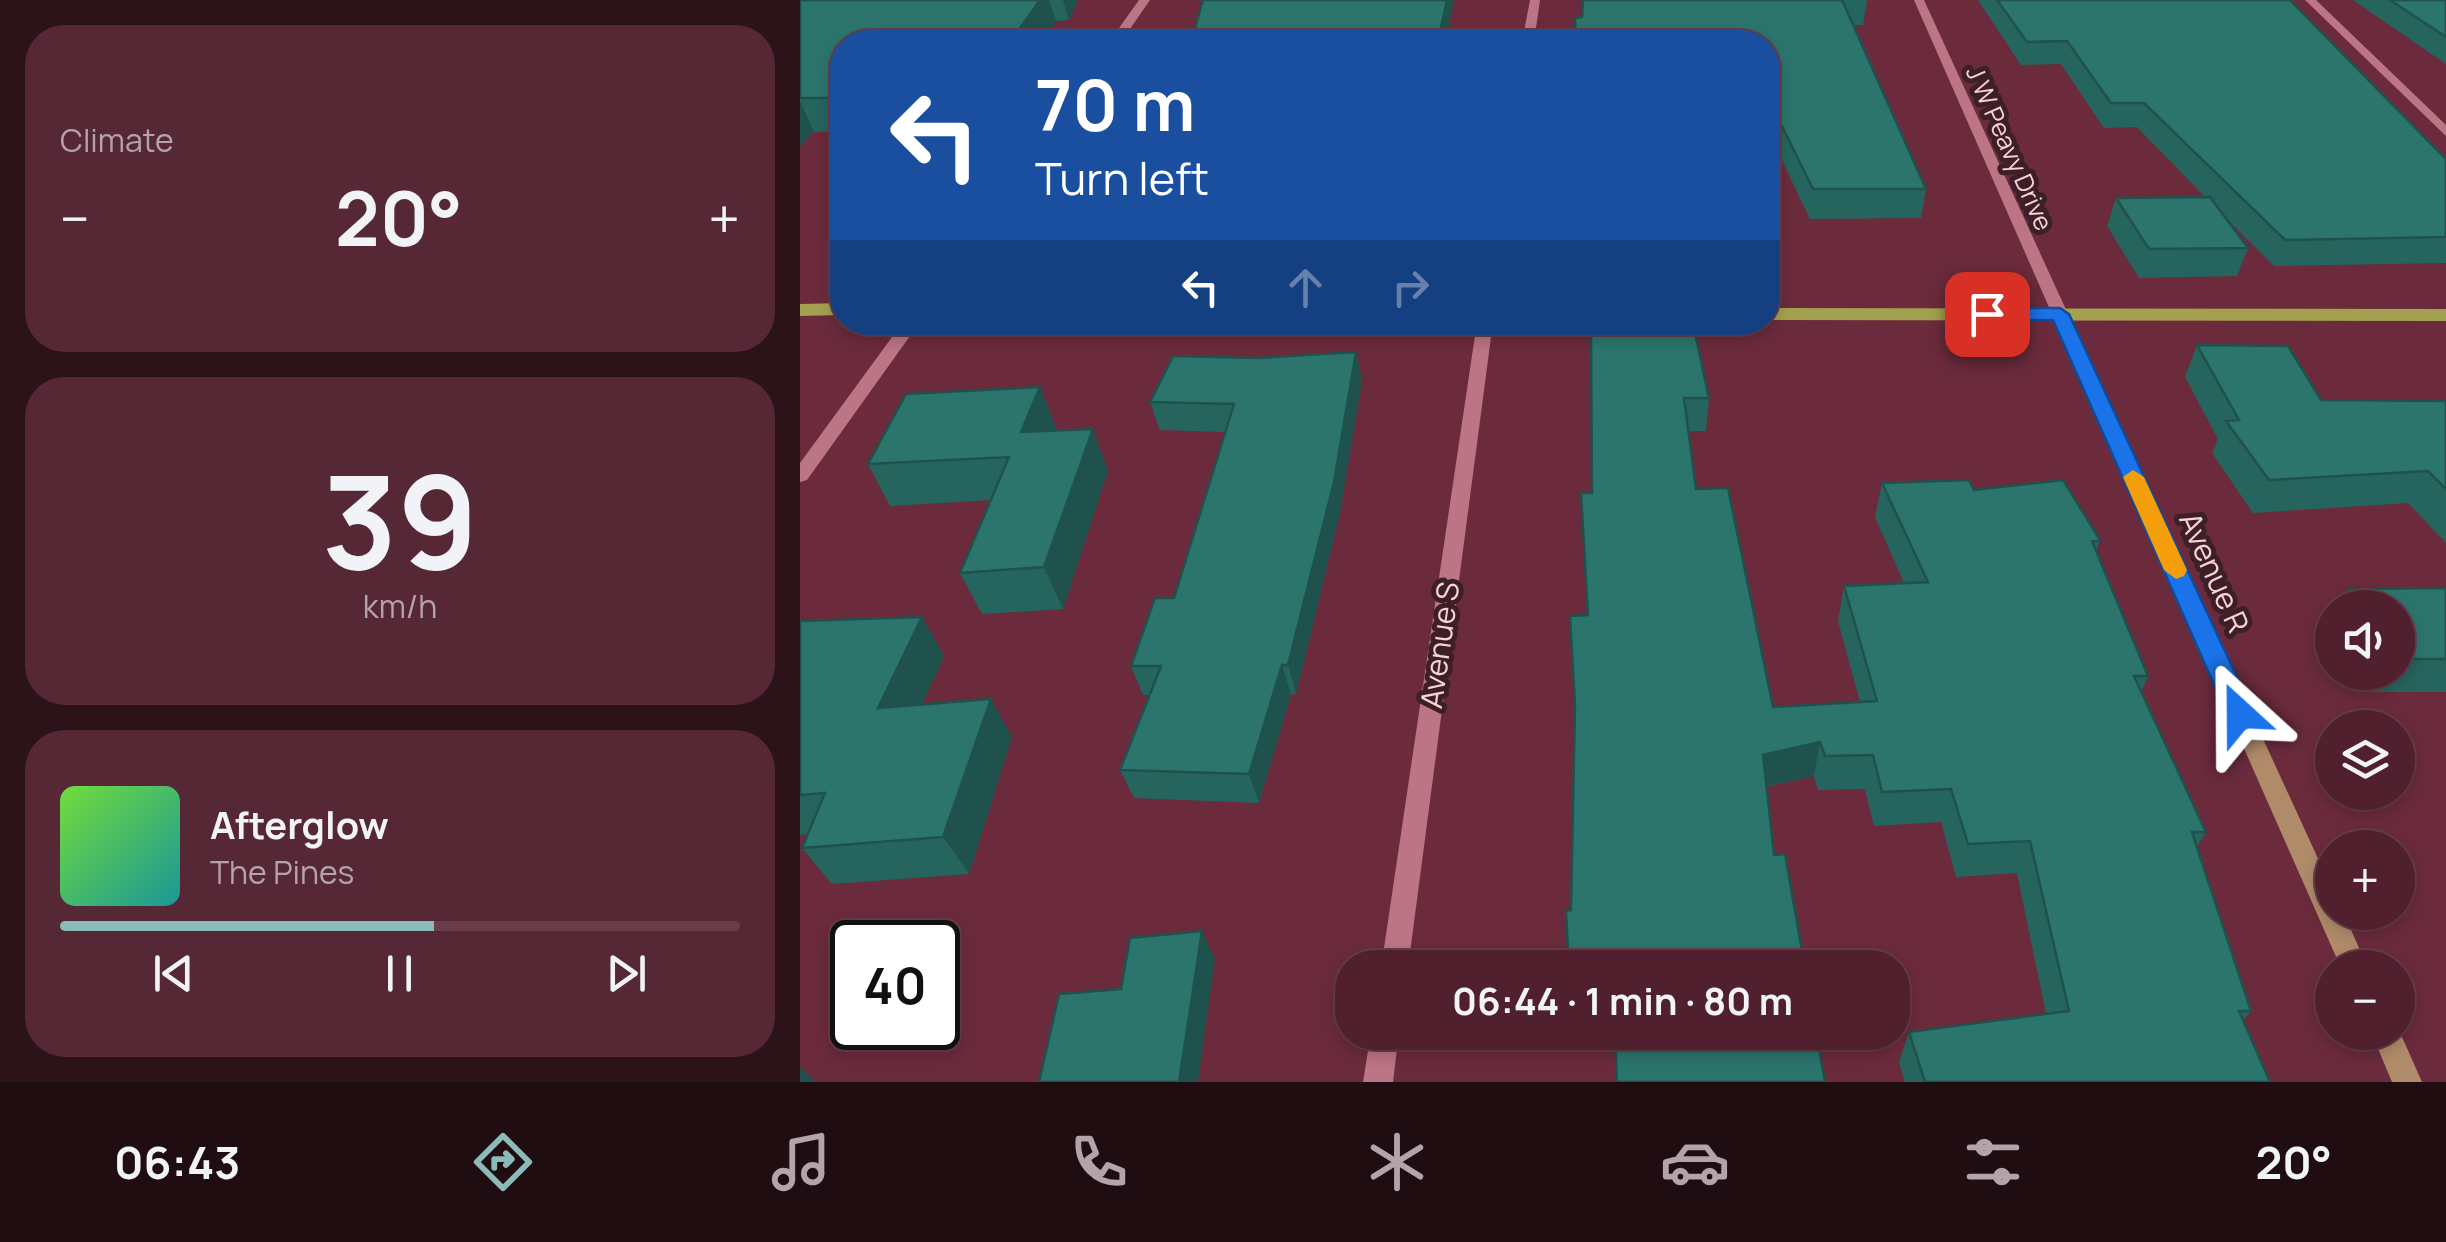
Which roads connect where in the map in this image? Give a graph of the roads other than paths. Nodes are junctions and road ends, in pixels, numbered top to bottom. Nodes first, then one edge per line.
1 (1145, 0) edge
2 (1535, 0) edge
3 (1919, 0) edge
4 (2310, 0) edge
5 (1123, 30) edge
6 (1530, 30) edge
7 (2446, 132) edge
8 (800, 310) edge
9 (830, 310) edge
10 (1780, 314) edge
11 (2060, 314) junction
12 (2446, 315) edge
13 (903, 335) edge
14 (1483, 335) edge
15 (800, 476) edge
16 (1397, 950) edge
17 (2348, 950) edge
18 (1382, 1050) edge
19 (2393, 1050) edge
20 (1378, 1082) edge
21 (2407, 1082) edge

1 - 5 street
2 - 6 street
3 - 11 street, J W Peavy Drive
4 - 7 street
8 - 9 main road
10 - 11 main road
11 - 12 main road
11 - 17 street, Avenue R
13 - 15 street
14 - 16 street, Avenue S
18 - 20 street
19 - 21 street

